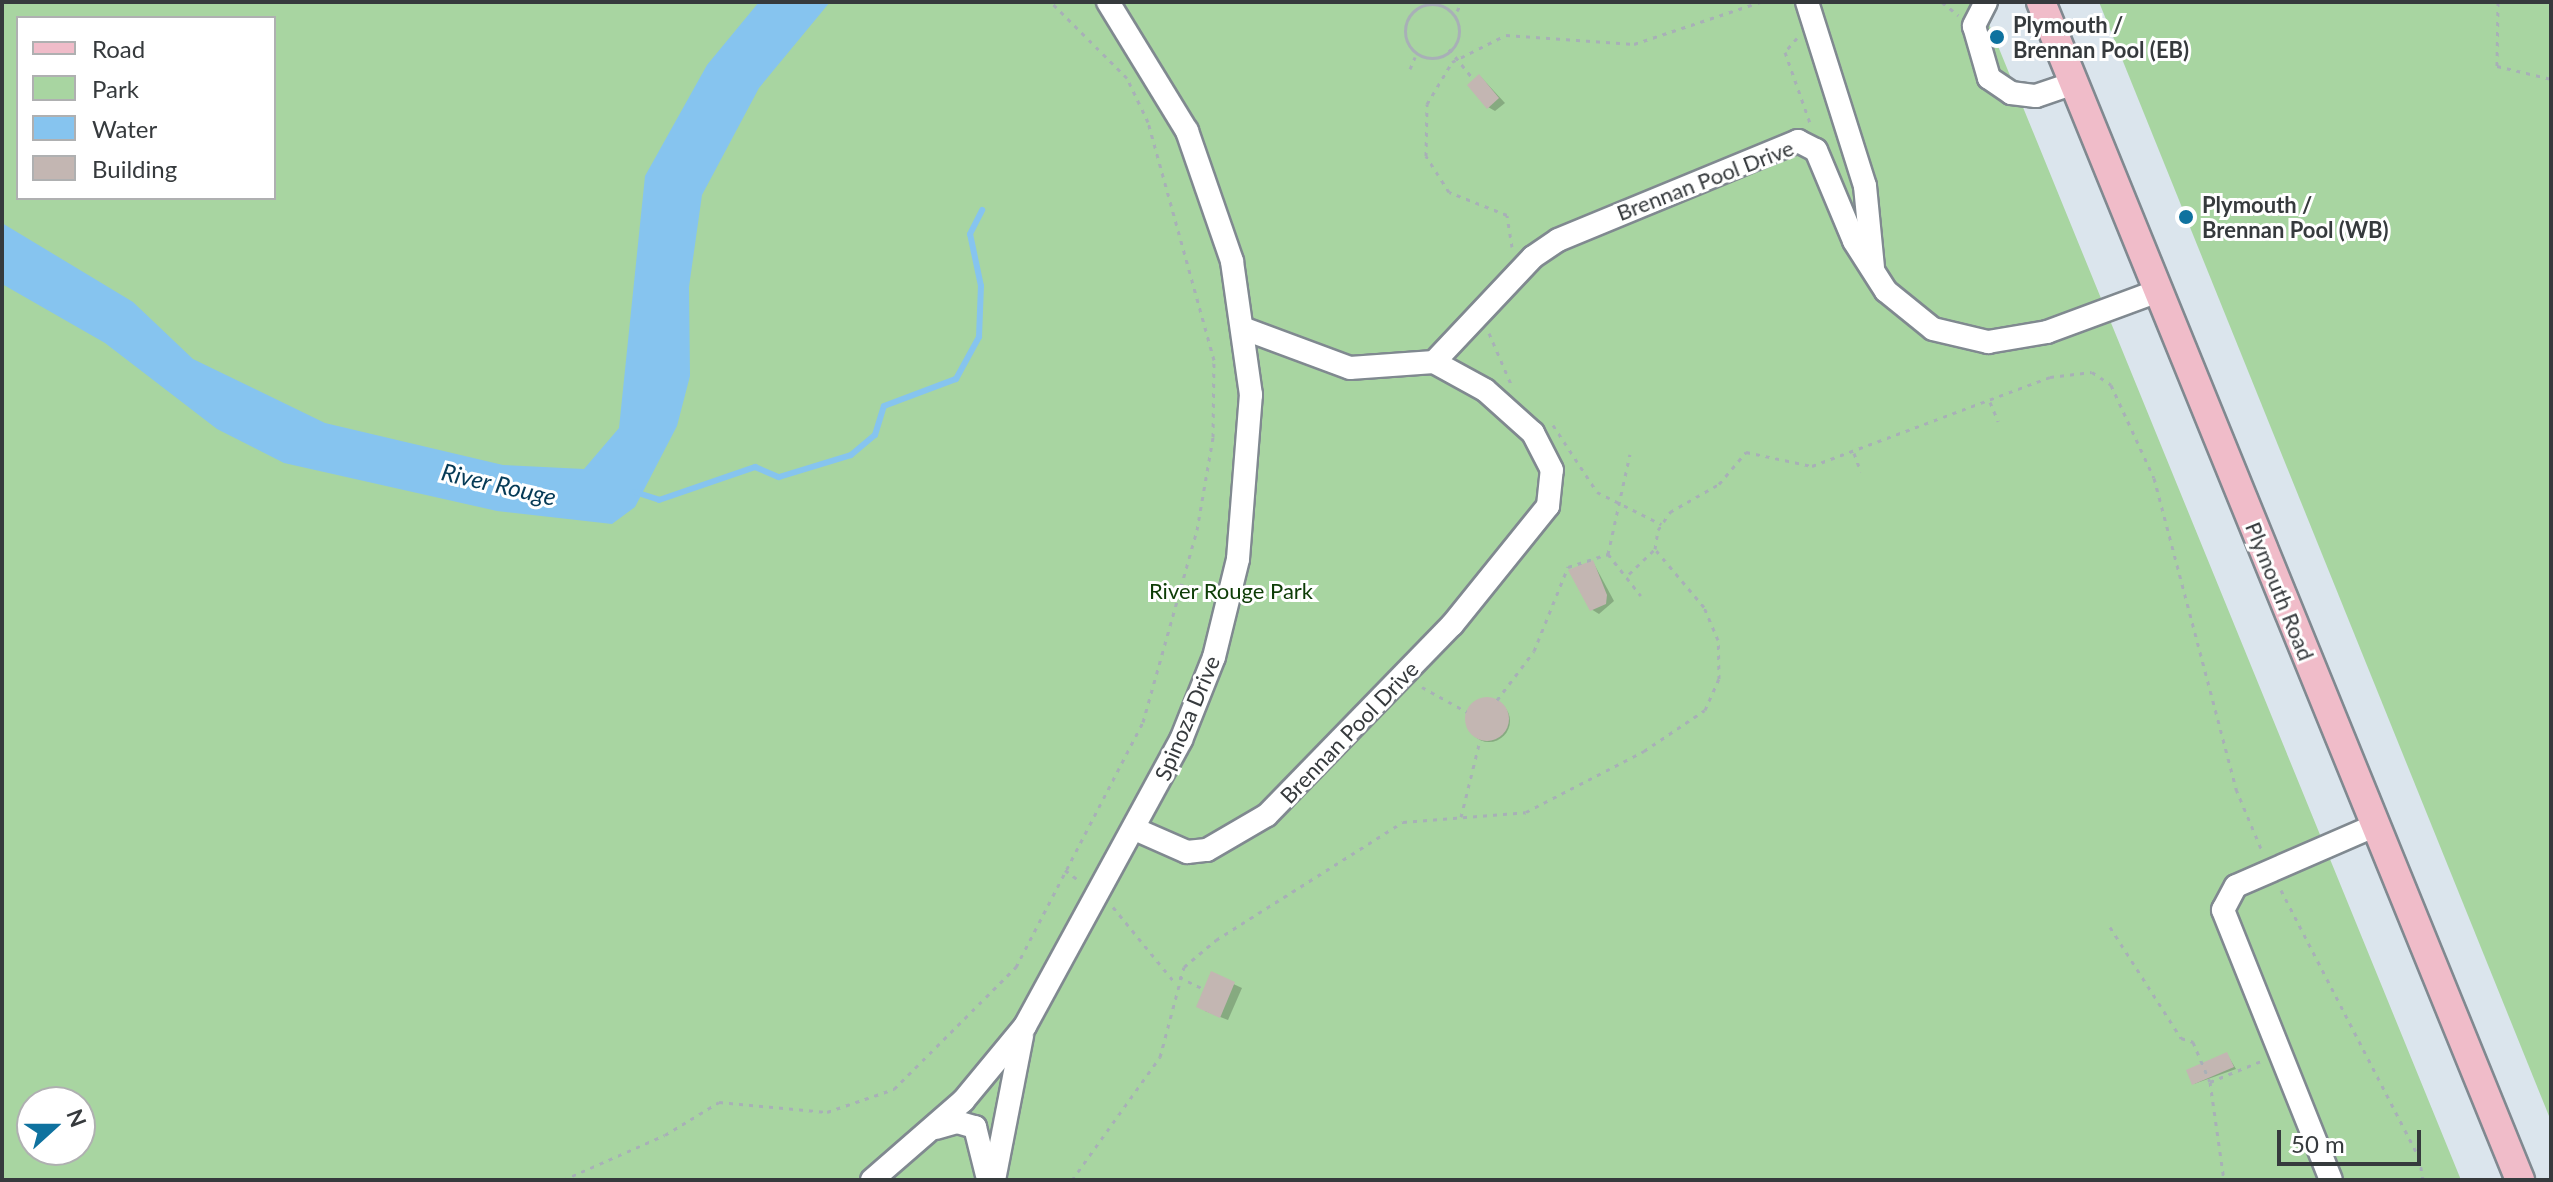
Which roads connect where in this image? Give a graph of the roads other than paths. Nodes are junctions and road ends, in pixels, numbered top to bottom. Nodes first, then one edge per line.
1 (1108, 2) edge
2 (1986, 2) edge
3 (2041, 2) edge
4 (1808, 12) edge
5 (2074, 83) junction
6 (1873, 271) junction
7 (2158, 291) junction
8 (1245, 329) junction
9 (1434, 362) junction
10 (2376, 825) junction
11 (1137, 830) junction
12 (1025, 1026) junction
13 (936, 1128) junction
14 (872, 1180) edge
15 (987, 1180) edge
16 (994, 1180) edge
17 (2331, 1180) edge
18 (2520, 1180) edge

1 - 8 street, Spinoza Drive
2 - 5 street
3 - 5 main road, Plymouth Road
4 - 6 street
5 - 7 main road, Plymouth Road
6 - 7 street, Brennan Pool Drive
6 - 9 street, Brennan Pool Drive
7 - 10 main road, Plymouth Road
8 - 9 street
8 - 11 street, Spinoza Drive
9 - 11 street, Brennan Pool Drive
10 - 17 street
10 - 18 main road, Plymouth Road
11 - 12 street, Spinoza Drive
12 - 13 street, Spinoza Drive
12 - 16 street
13 - 14 street, Spinoza Drive
13 - 15 street

